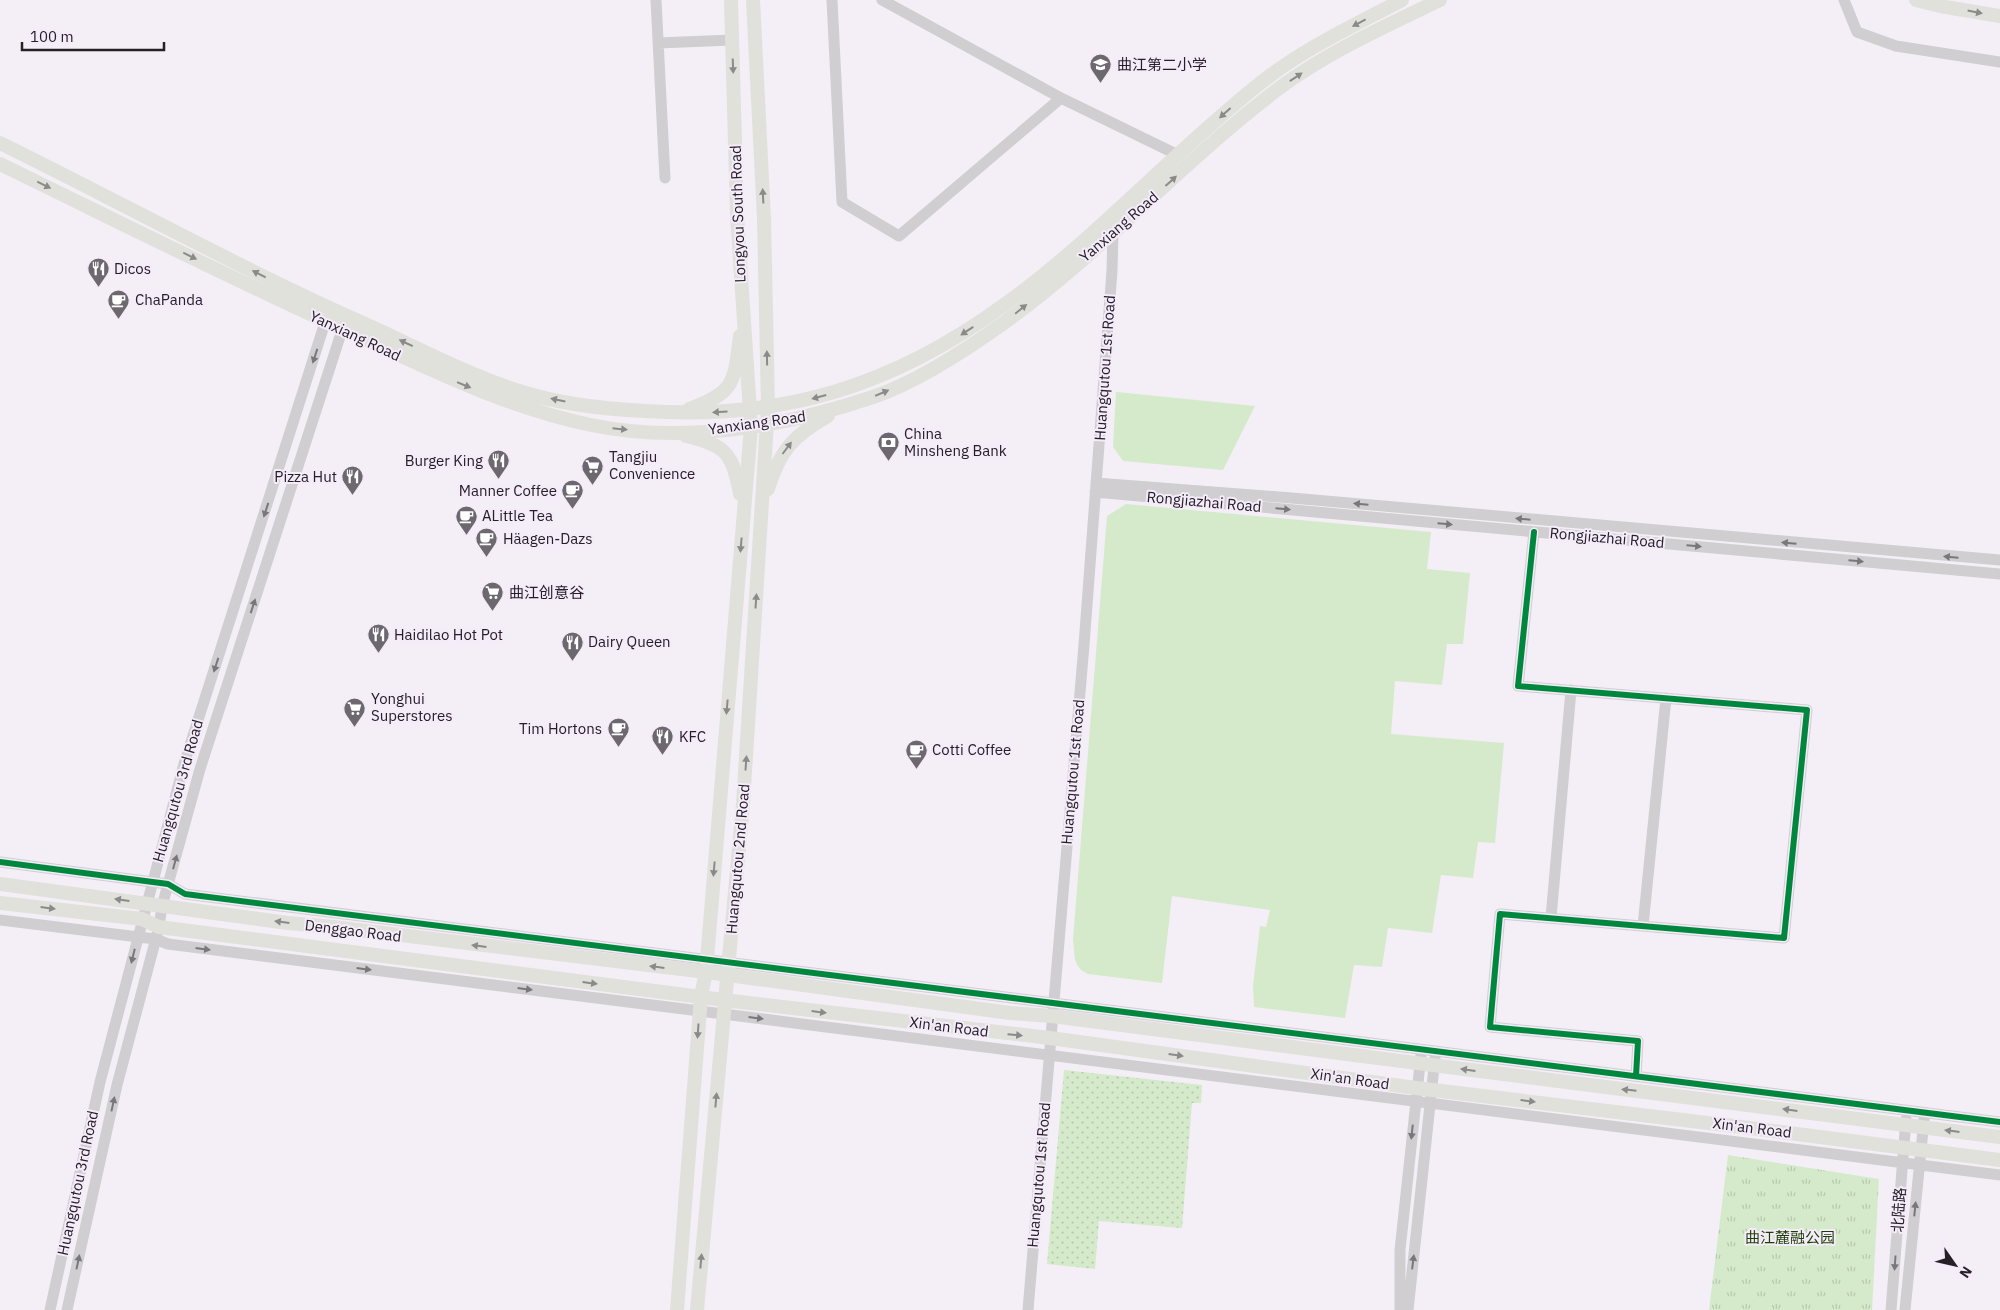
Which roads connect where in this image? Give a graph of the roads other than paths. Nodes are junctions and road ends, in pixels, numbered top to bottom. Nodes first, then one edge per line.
1 (656, 0) edge
2 (731, 0) edge
3 (753, 0) edge
4 (832, 0) edge
5 (882, 0) edge
6 (1402, 0) edge
7 (1440, 0) edge
8 (1844, 0) edge
9 (1916, 0) edge
10 (2000, 16) edge
11 (732, 40) junction
12 (658, 43) junction
13 (2000, 62) edge
14 (1061, 98) junction
15 (0, 143) edge
16 (1178, 155) junction
17 (0, 164) edge
18 (665, 178) dead end
19 (1113, 233) junction
20 (328, 316) junction
21 (743, 318) junction
22 (344, 323) junction
23 (848, 404) junction
24 (768, 407) junction
25 (750, 409) junction
26 (678, 413) junction
27 (767, 424) junction
28 (751, 427) junction
29 (665, 432) junction
30 (1096, 488) junction
31 (762, 509) junction
32 (743, 514) junction
33 (1534, 532) junction
34 (2000, 560) edge
35 (2000, 574) edge
36 (1571, 690) junction
37 (1666, 698) junction
38 (0, 862) edge
39 (152, 882) junction
40 (0, 884) edge
41 (168, 884) junction
42 (0, 903) edge
43 (146, 904) junction
44 (162, 906) junction
45 (1551, 918) junction
46 (142, 919) junction
47 (0, 920) edge
48 (1643, 926) junction
49 (157, 933) junction
50 (138, 937) junction
51 (706, 966) junction
52 (729, 969) junction
53 (701, 996) junction
54 (725, 1007) junction
55 (1052, 1009) junction
56 (700, 1011) junction
57 (1050, 1038) junction
58 (1436, 1050) junction
59 (1049, 1055) junction
60 (1421, 1056) junction
61 (1434, 1065) junction
62 (1636, 1076) junction
63 (1416, 1094) junction
64 (1430, 1095) junction
65 (1907, 1110) junction
66 (1925, 1112) junction
67 (2000, 1122) edge
68 (1906, 1126) junction
69 (1923, 1128) junction
70 (2000, 1137) edge
71 (1921, 1150) junction
72 (1903, 1155) junction
73 (2000, 1160) edge
74 (1920, 1164) junction
75 (2000, 1174) edge
76 (50, 1310) edge
77 (67, 1310) edge
78 (677, 1310) edge
79 (697, 1310) edge
80 (1028, 1310) edge
81 (1400, 1310) edge
82 (1408, 1310) edge
83 (1892, 1310) edge
84 (1905, 1310) edge

1 - 12 street
2 - 11 main road, Longyou South Road
24 -> 3 main road, Longyou South Road
4 - 14 street
5 - 14 street
6 -> 16 main road, Yanxiang Road
19 -> 7 main road, Yanxiang Road
8 - 13 street
9 -> 10 main road
11 - 12 street
11 -> 21 main road, Longyou South Road
12 - 18 street
14 - 16 street
20 -> 15 main road, Yanxiang Road
16 -> 24 main road, Yanxiang Road
17 -> 20 main road, Yanxiang Road
23 -> 19 main road, Yanxiang Road
19 - 30 street, Huangqutou 1st Road
20 - 22 main road, Yanxiang Road
20 -> 39 street, Huangqutou 3rd Road
21 - 25 main road, Longyou South Road
21 - 26 main road
26 -> 22 main road, Yanxiang Road
22 -> 29 main road, Yanxiang Road
41 -> 22 street, Huangqutou 3rd Road
23 - 27 main road, Yanxiang Road
31 -> 23 main road
24 - 25 main road, Yanxiang Road
24 - 27 main road, Huangqutou 2nd Road
25 -> 26 main road, Yanxiang Road
25 - 28 main road, Longyou South Road
27 - 28 main road, Yanxiang Road
27 - 31 main road, Huangqutou 2nd Road
28 - 29 main road, Yanxiang Road
28 - 32 main road, Huangqutou 2nd Road
29 - 32 main road
30 -> 33 street, Rongjiazhai Road
34 -> 30 street, Rongjiazhai Road
30 - 55 street, Huangqutou 1st Road
52 -> 31 main road, Huangqutou 2nd Road
32 -> 51 main road, Huangqutou 2nd Road
33 -> 35 street, Rongjiazhai Road
33 - 36 street
36 - 37 street
36 - 45 street
37 - 48 street
37 - 48 street
38 - 39 street
39 - 41 street
39 - 43 street, Huangqutou 3rd Road
43 -> 40 main road, Denggao Road
41 - 44 street, Huangqutou 3rd Road
41 - 51 street
42 -> 46 main road, Denggao Road
43 - 44 main road, Denggao Road
43 - 46 street, Huangqutou 3rd Road
44 - 49 street, Huangqutou 3rd Road
51 -> 44 main road, Denggao Road
45 - 48 street
45 - 62 street
46 - 49 main road, Denggao Road
46 - 50 street, Huangqutou 3rd Road
47 - 50 street
49 - 50 street
49 -> 53 main road, Denggao Road
49 -> 56 street
77 -> 49 street, Huangqutou 3rd Road
50 -> 76 street, Huangqutou 3rd Road
51 - 52 main road, Xin'an Road
51 - 53 main road, Huangqutou 2nd Road
52 - 54 main road, Huangqutou 2nd Road
52 - 55 main road, Xin'an Road
53 - 54 main road, Xin'an Road
53 - 56 main road, Huangqutou 2nd Road
54 - 56 street
54 -> 57 main road, Xin'an Road
54 -> 59 street
79 -> 54 main road, Huangqutou 2nd Road
55 - 57 street, Huangqutou 1st Road
55 - 60 main road, Xin'an Road
56 -> 78 main road, Huangqutou 2nd Road
57 - 59 street, Huangqutou 1st Road
57 -> 63 main road, Xin'an Road
58 - 60 street
58 - 61 street
58 - 62 street
59 - 63 street
59 - 80 street, Huangqutou 1st Road
60 - 61 main road, Xin'an Road
60 - 63 street
61 - 64 street
68 -> 61 main road, Xin'an Road
62 - 65 street
63 - 64 main road, Xin'an Road
63 -> 81 street
64 -> 72 main road, Xin'an Road
82 -> 64 street
65 - 66 street
65 - 68 street, 北陆路
66 - 67 street
66 - 69 street, 北陆路
68 - 69 main road, Xin'an Road
68 - 72 street, 北陆路
70 -> 69 main road, Xin'an Road
69 - 71 street, 北陆路
71 - 72 main road, Xin'an Road
71 - 73 main road, Xin'an Road
71 - 74 street, 北陆路
72 - 74 street
72 -> 83 street, 北陆路
74 - 75 street
84 -> 74 street, 北陆路

